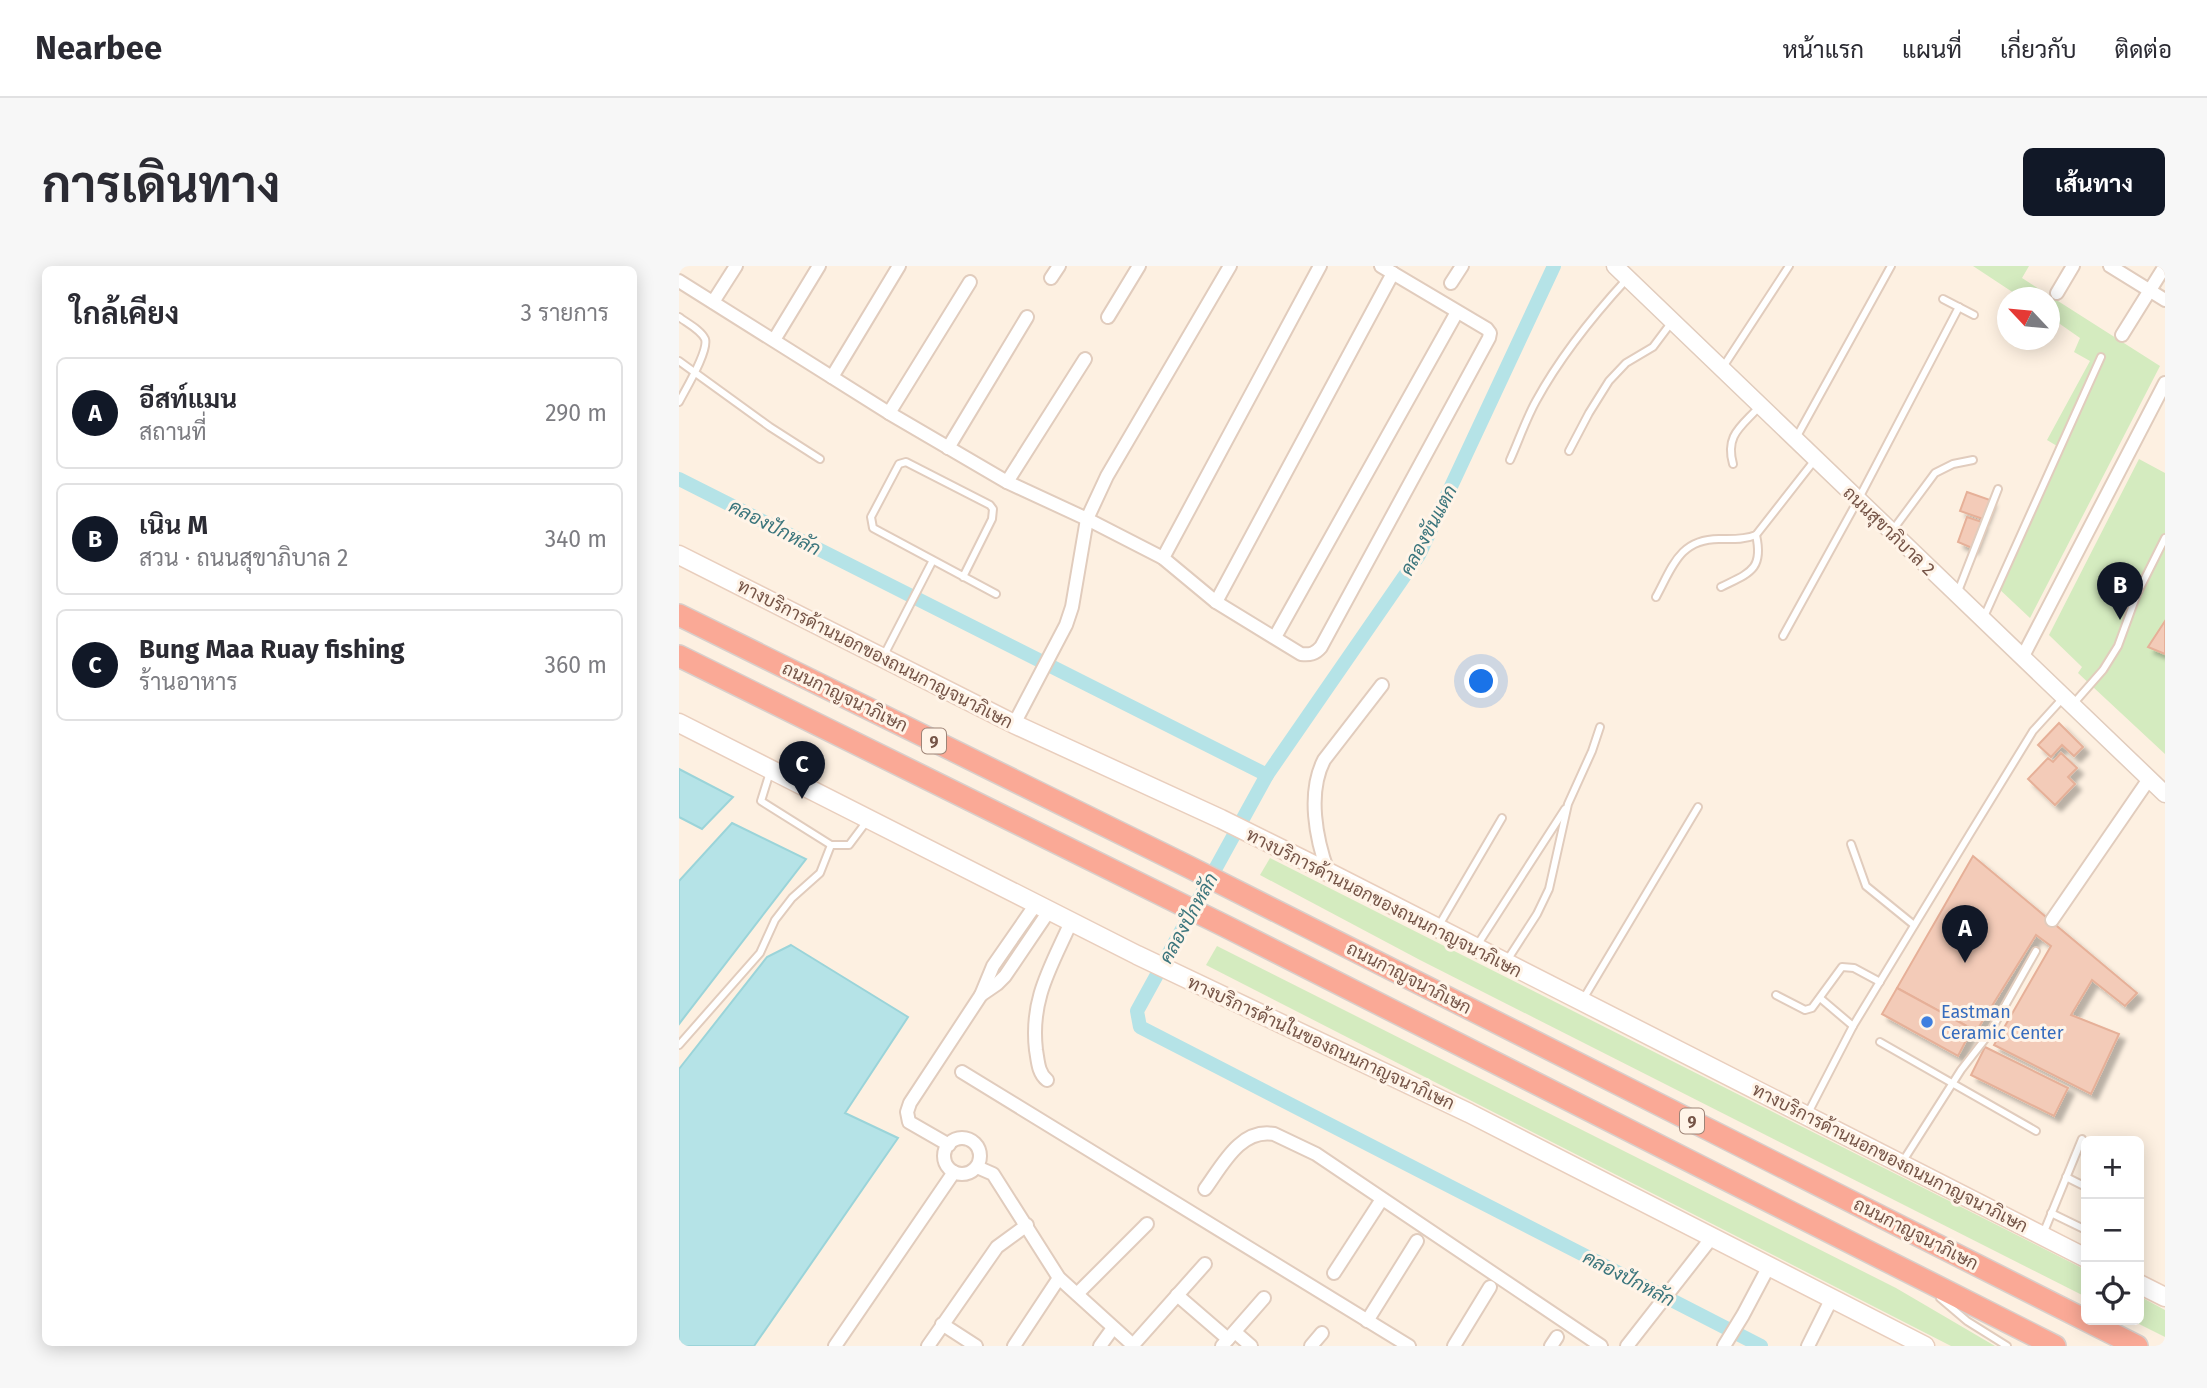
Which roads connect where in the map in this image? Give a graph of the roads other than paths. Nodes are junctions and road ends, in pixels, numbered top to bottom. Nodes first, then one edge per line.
1 (736, 266) edge
2 (819, 266) edge
3 (899, 266) edge
4 (1059, 266) edge
5 (1139, 266) edge
6 (1230, 266) edge
7 (1320, 266) edge
8 (1462, 266) edge
9 (1789, 266) edge
10 (1891, 266) edge
11 (2073, 266) edge
12 (2110, 266) edge
13 (2165, 266) edge
14 (1387, 270) edge
15 (1620, 270) edge
16 (1051, 278) dead end
17 (679, 281) edge
18 (970, 282) dead end
19 (1451, 283) dead end
20 (2060, 288) edge
21 (2150, 290) junction
22 (1943, 299) dead end
23 (2165, 300) edge
24 (713, 302) junction
25 (1959, 307) junction
26 (1457, 312) junction
27 (1974, 315) dead end
28 (679, 317) edge
29 (1027, 317) dead end
30 (1108, 317) dead end
31 (1672, 322) junction
32 (2122, 335) dead end
33 (774, 340) junction
34 (2101, 357) dead end
35 (1085, 359) dead end
36 (679, 360) edge
37 (1722, 369) junction
38 (695, 372) junction
39 (832, 377) junction
40 (2165, 383) edge
41 (679, 402) edge
42 (1760, 406) junction
43 (889, 413) junction
44 (1795, 439) junction
45 (948, 448) junction
46 (1569, 451) dead end
47 (821, 459) dead end
48 (1510, 460) dead end
49 (1815, 460) junction
50 (1973, 460) dead end
51 (1733, 464) dead end
52 (1007, 482) junction
53 (1998, 489) dead end
54 (1858, 500) junction
55 (1087, 519) junction
56 (1891, 533) junction
57 (1756, 535) junction
58 (2165, 538) edge
59 (679, 555) edge
60 (1163, 558) junction
61 (932, 562) junction
62 (963, 577) junction
63 (1721, 587) dead end
64 (996, 594) dead end
65 (1957, 596) junction
66 (1656, 597) dead end
67 (1216, 602) junction
68 (679, 615) edge
69 (1982, 621) junction
70 (1783, 636) dead end
71 (1275, 637) junction
72 (679, 656) edge
73 (883, 658) junction
74 (2022, 659) junction
75 (1383, 685) dead end
76 (2067, 702) junction
77 (679, 723) edge
78 (1014, 724) junction
79 (1600, 727) dead end
80 (771, 770) junction
81 (2149, 779) junction
82 (2165, 794) edge
83 (1568, 804) junction
84 (1698, 807) dead end
85 (1502, 818) dead end
86 (868, 820) junction
87 (1851, 844) dead end
88 (831, 845) junction
89 (1328, 872) junction
90 (1042, 908) junction
91 (2052, 920) dead end
92 (1071, 922) junction
93 (1914, 925) junction
94 (1437, 929) junction
95 (1475, 948) junction
96 (2036, 951) dead end
97 (1505, 964) junction
98 (1880, 982) junction
99 (1776, 995) dead end
100 (1821, 998) junction
101 (1581, 1003) junction
102 (1853, 1026) junction
103 (1879, 1042) dead end
104 (679, 1045) edge
105 (962, 1072) dead end
106 (1047, 1080) dead end
107 (1952, 1083) junction
108 (1807, 1115) junction
109 (2036, 1131) dead end
110 (2081, 1141) edge
111 (949, 1145) junction
112 (1902, 1163) junction
113 (977, 1167) junction
114 (954, 1172) junction
115 (2066, 1177) junction
116 (2081, 1184) edge
117 (1206, 1189) dead end
118 (1383, 1199) junction
119 (2051, 1213) junction
120 (1147, 1224) dead end
121 (1027, 1225) junction
122 (2081, 1228) edge
123 (1713, 1236) junction
124 (2042, 1236) junction
125 (1417, 1241) dead end
126 (2081, 1256) edge
127 (1205, 1264) dead end
128 (1769, 1266) junction
129 (1910, 1272) junction
130 (1334, 1273) dead end
131 (1059, 1278) junction
132 (2144, 1286) edge
133 (1490, 1287) dead end
134 (1077, 1294) junction
135 (1177, 1295) junction
136 (2165, 1297) edge
137 (1264, 1298) dead end
138 (1832, 1298) junction
139 (1367, 1321) junction
140 (942, 1324) junction
141 (1113, 1328) junction
142 (1322, 1334) dead end
143 (1229, 1339) edge
144 (1631, 1345) edge
145 (835, 1346) edge
146 (927, 1346) edge
147 (976, 1346) edge
148 (1014, 1346) edge
149 (1100, 1346) edge
150 (1133, 1346) edge
151 (1251, 1346) edge
152 (1311, 1346) edge
153 (1409, 1346) edge
154 (1454, 1346) edge
155 (1601, 1346) edge
156 (1724, 1346) edge
157 (1808, 1346) edge
158 (1925, 1346) edge
159 (2007, 1346) edge
160 (2055, 1346) edge
161 (2137, 1346) edge

1 - 24 street
2 - 33 street
3 - 39 street
4 - 16 street
5 - 30 street
6 - 55 street
7 - 60 street
8 - 19 street
9 - 37 lane
10 - 44 lane
11 - 20 street
12 - 21 street
13 - 21 street
14 - 26 street
14 - 67 street
15 - 31 street, ถนนสุขาภิบาล 2
15 - 48 lane
17 - 24 street
18 - 43 street
21 - 23 street
21 - 32 street
22 - 25 lane
24 - 33 street
25 - 27 lane
25 - 54 lane
26 - 71 street
26 - 71 street
28 - 38 lane
29 - 45 street
31 - 37 street, ถนนสุขาภิบาล 2
31 - 46 lane
33 - 39 street
34 - 69 lane
35 - 52 street
36 - 38 lane
37 - 42 street, ถนนสุขาภิบาล 2
38 - 41 lane
38 - 47 lane
39 - 43 street
40 - 74 street
42 - 44 street, ถนนสุขาภิบาล 2
42 - 51 lane
43 - 45 street
44 - 49 street, ถนนสุขาภิบาล 2
45 - 52 street
49 - 54 street, ถนนสุขาภิบาล 2
49 - 57 lane
50 - 56 lane
52 - 55 street
53 - 65 lane
54 - 56 street, ถนนสุขาภิบาล 2
54 - 70 lane
55 - 60 street
55 - 78 street
56 - 65 street, ถนนสุขาภิบาล 2
57 - 63 lane
57 - 66 lane
58 - 76 lane
59 - 73 main road, ทางบริการด้านนอกของถนนกาญจนาภิเษก
60 - 67 street
61 - 62 lane
61 - 62 lane
61 - 73 lane
62 - 64 lane
65 - 69 street, ถนนสุขาภิบาล 2
67 - 71 street
68 - 161 highway, ถนนกาญจนาภิเษก / 9
69 - 74 street, ถนนสุขาภิบาล 2
72 - 129 highway, ถนนกาญจนาภิเษก / 9
73 - 78 main road, ทางบริการด้านนอกของถนนกาญจนาภิเษก
74 - 76 street, ถนนสุขาภิบาล 2
75 - 89 street
76 - 81 street, ถนนสุขาภิบาล 2
76 - 93 lane
77 - 80 main road, ทางบริการด้านในของถนนกาญจนาภิเษก
78 - 89 main road, ทางบริการด้านนอกของถนนกาญจนาภิเษก
79 - 83 lane
80 - 86 main road, ทางบริการด้านในของถนนกาญจนาภิเษก
80 - 88 lane
81 - 82 street, ถนนสุขาภิบาล 2
81 - 91 street
83 - 95 lane
83 - 97 lane
84 - 101 lane
85 - 94 lane
86 - 88 lane
86 - 90 main road, ทางบริการด้านในของถนนกาญจนาภิเษก
87 - 93 lane
88 - 104 lane
89 - 94 main road, ทางบริการด้านนอกของถนนกาญจนาภิเษก
90 - 92 main road, ทางบริการด้านในของถนนกาญจนาภิเษก
90 - 111 street
92 - 106 street
92 - 123 main road, ทางบริการด้านในของถนนกาญจนาภิเษก
93 - 98 lane
94 - 95 main road, ทางบริการด้านนอกของถนนกาญจนาภิเษก
95 - 97 main road, ทางบริการด้านนอกของถนนกาญจนาภิเษก
96 - 107 lane
97 - 101 main road, ทางบริการด้านนอกของถนนกาญจนาภิเษก
98 - 100 lane
98 - 102 lane
99 - 100 lane
100 - 102 lane
101 - 108 main road, ทางบริการด้านนอกของถนนกาญจนาภิเษก
102 - 108 lane
103 - 107 lane
105 - 139 street
107 - 109 lane
107 - 112 lane
108 - 112 main road, ทางบริการด้านนอกของถนนกาญจนาภิเษก
110 - 115 lane
111 - 113 street
111 - 114 street
112 - 124 main road, ทางบริการด้านนอกของถนนกาญจนาภิเษก
113 - 114 street
113 - 121 street
114 - 145 street
115 - 116 lane
115 - 119 lane
117 - 118 street
118 - 130 street
118 - 155 street
119 - 122 lane
119 - 124 lane
120 - 134 street
121 - 131 street
121 - 140 street
123 - 128 main road, ทางบริการด้านในของถนนกาญจนาภิเษก
123 - 144 street
124 - 126 main road, ทางบริการด้านนอกของถนนกาญจนาภิเษก
125 - 139 street
127 - 135 street
128 - 138 main road, ทางบริการด้านในของถนนกาญจนาภิเษก
128 - 156 street
129 - 159 lane
129 - 160 highway, ถนนกาญจนาภิเษก / 9
131 - 134 street
131 - 148 street
132 - 136 main road
133 - 154 street
134 - 141 street
135 - 143 street
135 - 150 street
137 - 143 street
138 - 157 street
138 - 158 main road, ทางบริการด้านในของถนนกาญจนาภิเษก
139 - 153 street
140 - 146 street
140 - 147 street
141 - 149 street
141 - 150 street
142 - 152 street
143 - 151 street

